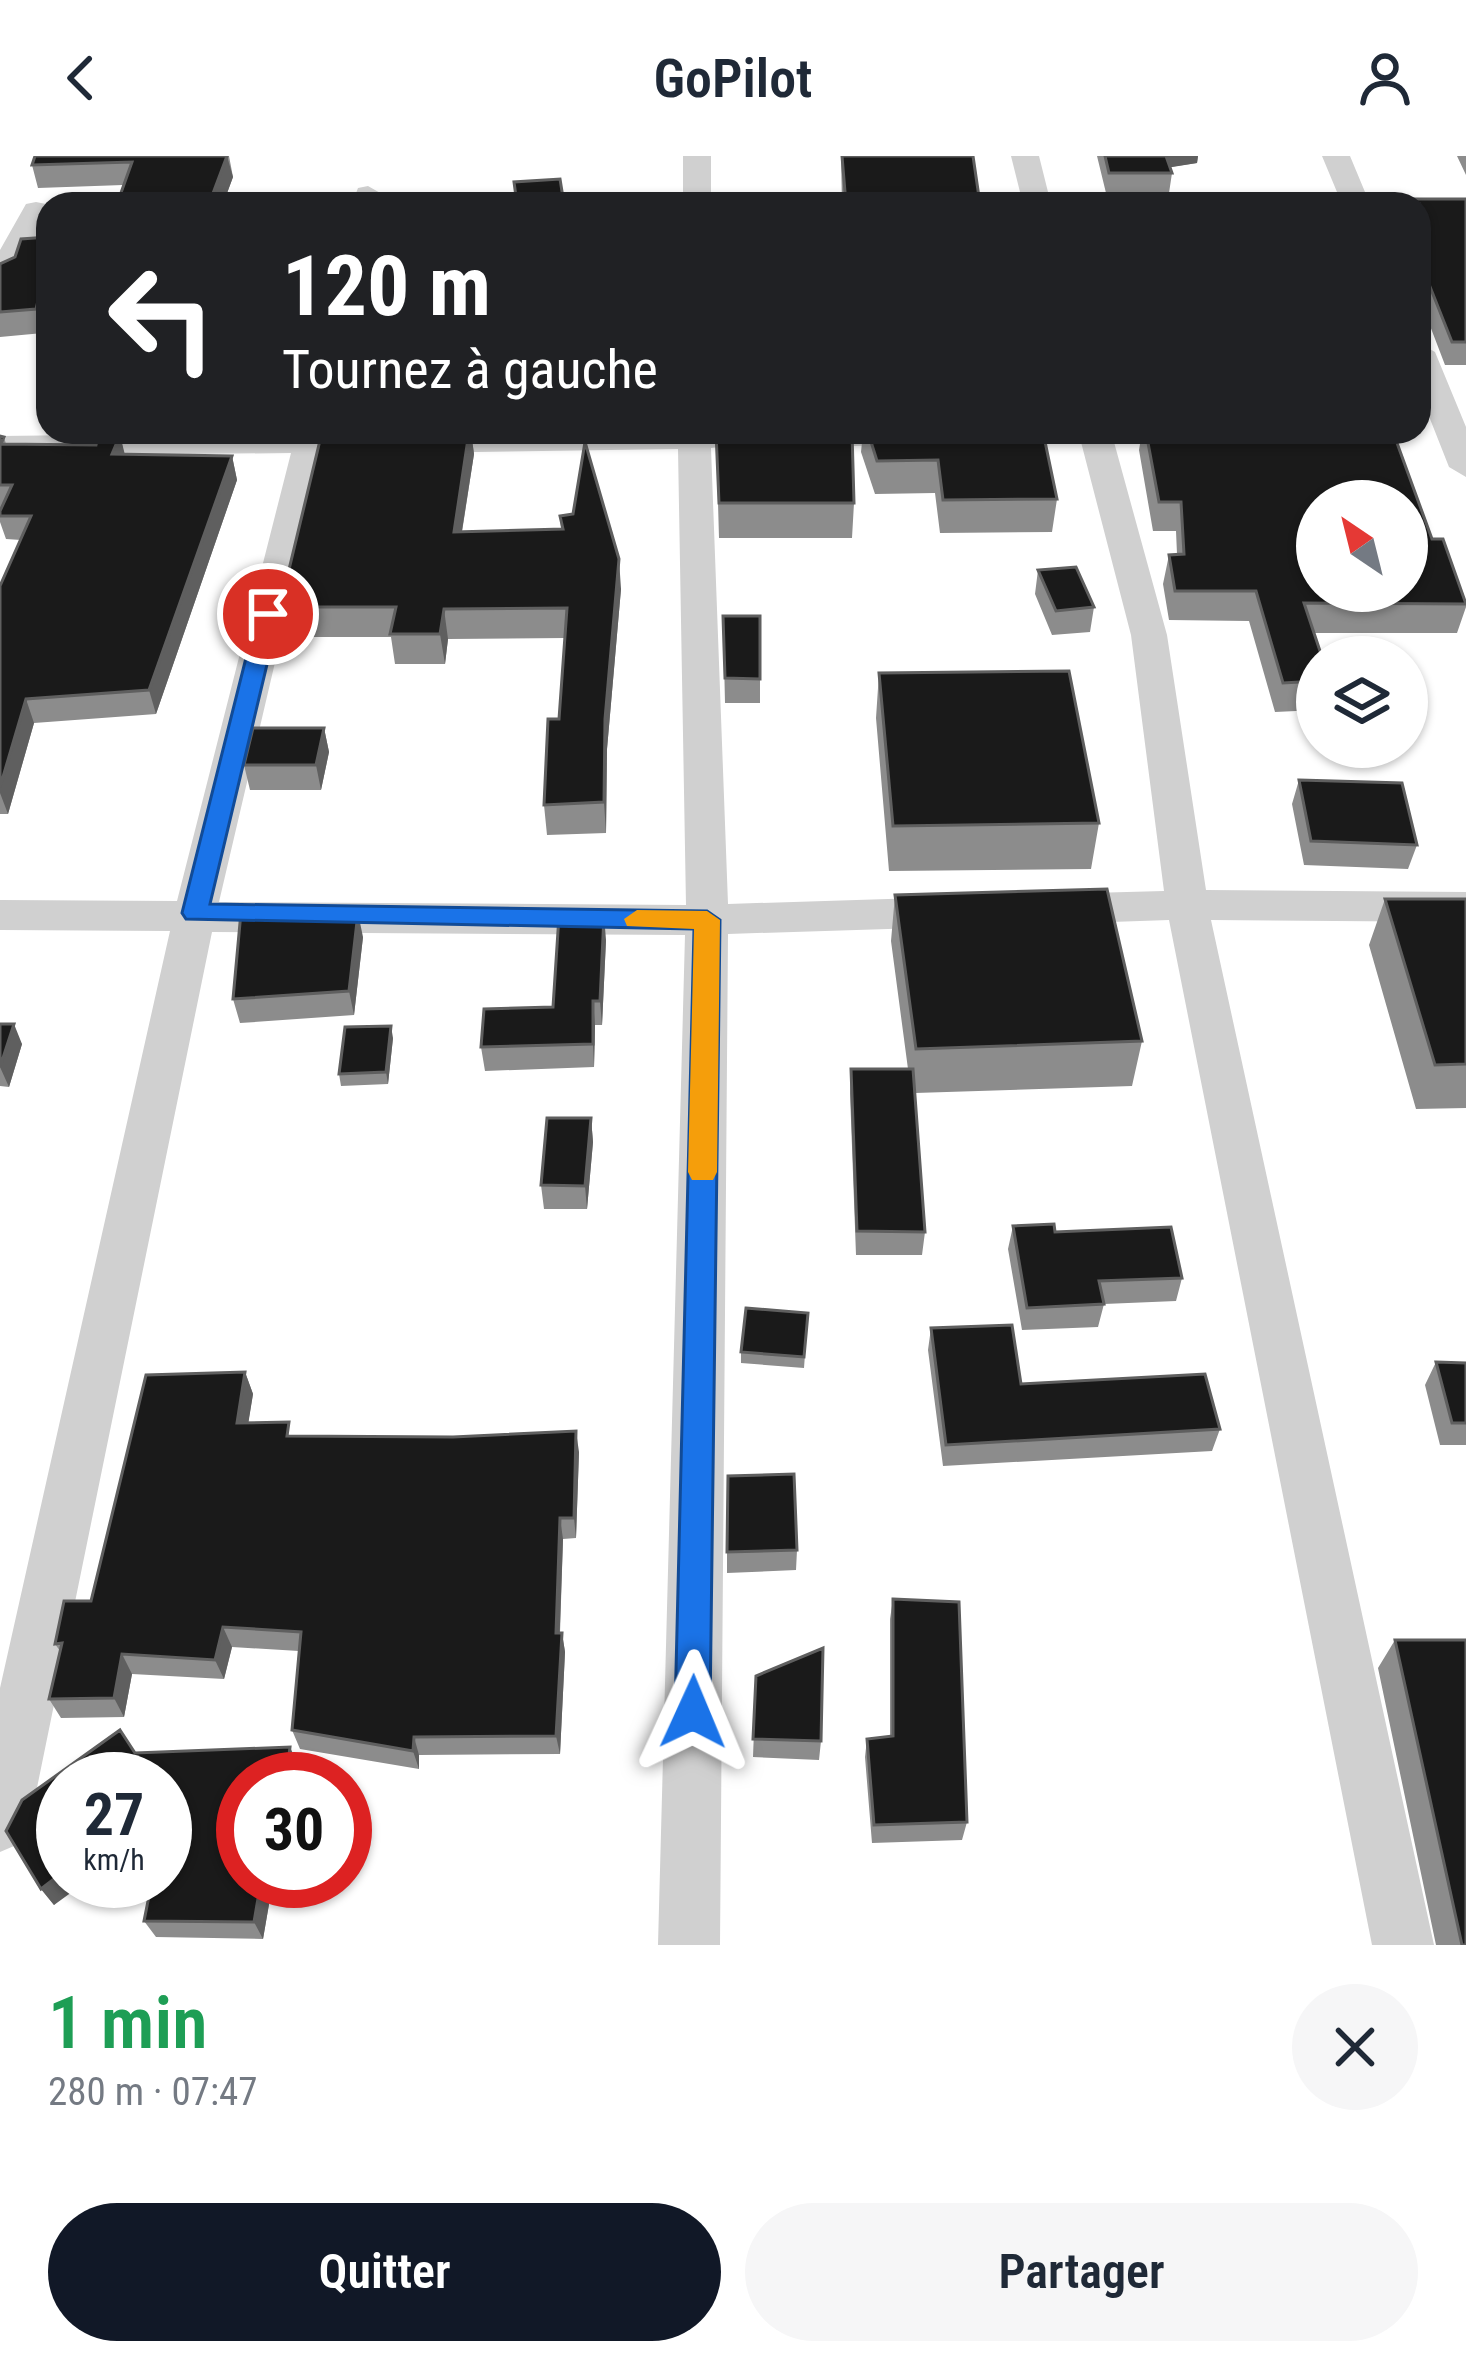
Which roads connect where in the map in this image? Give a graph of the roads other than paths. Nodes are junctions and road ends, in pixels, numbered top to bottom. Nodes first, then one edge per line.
1 (697, 156) edge
2 (1025, 156) edge
3 (1336, 156) edge
4 (697, 192) edge
5 (1034, 192) edge
6 (1351, 192) edge
7 (36, 210) dead end
8 (0, 278) edge
9 (1431, 387) edge
10 (1445, 428) edge
11 (78, 444) edge
12 (311, 444) edge
13 (694, 444) edge
14 (1098, 444) edge
15 (0, 446) edge
16 (1466, 466) edge
17 (1187, 904) junction
18 (1466, 907) edge
19 (195, 913) junction
20 (0, 915) edge
21 (707, 920) junction
22 (0, 1822) edge
23 (688, 1945) edge
24 (1402, 1945) edge

1 - 4 street
2 - 5 street
3 - 6 street
7 - 8 street
9 - 10 street
10 - 16 street
11 - 15 street
12 - 19 street
13 - 21 street
14 - 17 street
17 - 18 street
17 - 21 street
17 - 24 street
19 - 20 street
19 - 21 street
19 - 22 street
21 - 23 street

